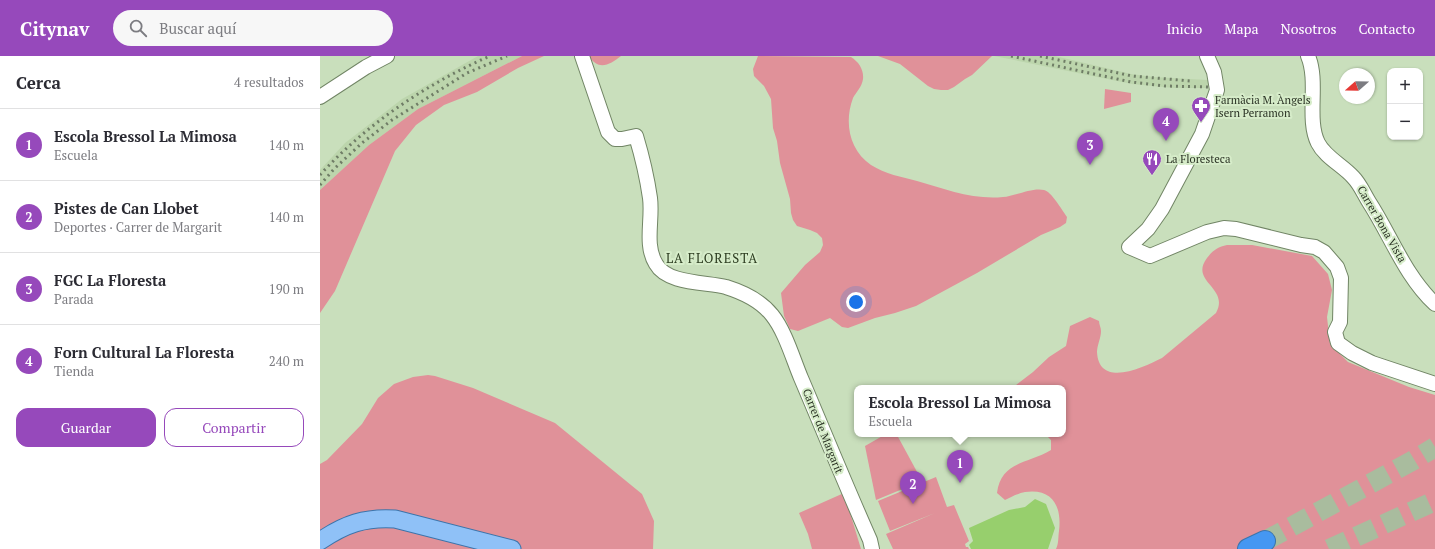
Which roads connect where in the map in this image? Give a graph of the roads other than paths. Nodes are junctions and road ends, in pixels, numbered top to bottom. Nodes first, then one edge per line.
1 (387, 56) edge
2 (582, 56) edge
3 (1207, 56) edge
4 (1308, 56) edge
5 (320, 97) edge
6 (1435, 304) edge
7 (1435, 384) edge
8 (320, 541) edge
9 (512, 549) edge
10 (872, 549) edge

1 - 5 street
2 - 10 street, Carrer de Margarit
3 - 7 street
4 - 6 street, Carrer Bona Vista
8 - 9 main road

